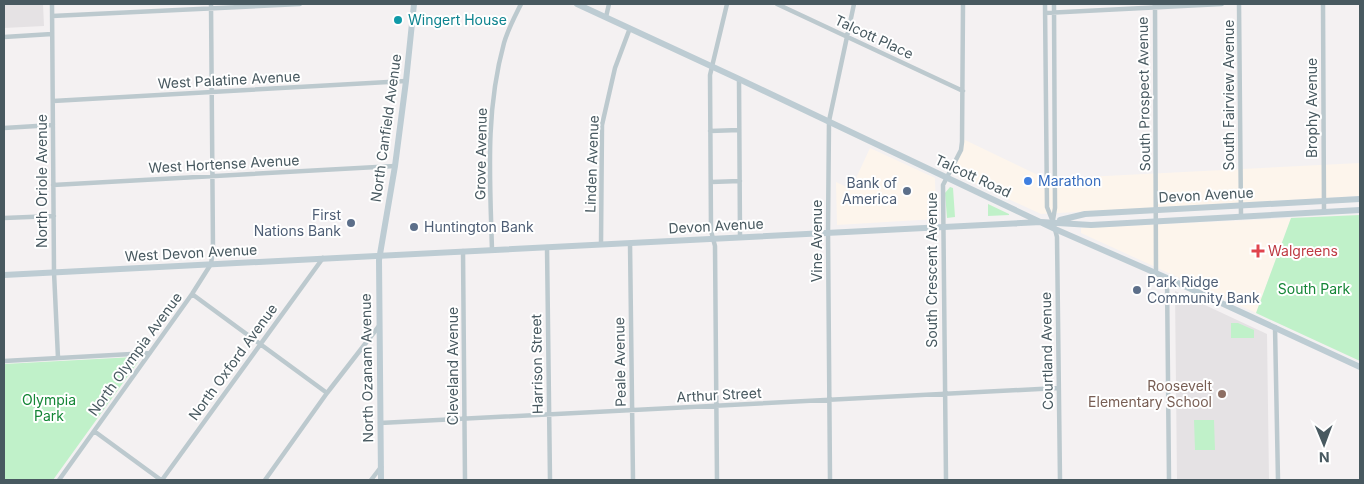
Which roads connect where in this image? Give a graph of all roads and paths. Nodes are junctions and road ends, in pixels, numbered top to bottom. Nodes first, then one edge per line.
1 (52, 4) edge
2 (300, 4) edge
3 (414, 4) edge
4 (520, 4) edge
5 (577, 4) edge
6 (608, 4) edge
7 (727, 4) edge
8 (777, 4) edge
9 (854, 4) edge
10 (963, 4) edge
11 (1045, 4) edge
12 (1054, 4) edge
13 (1222, 4) edge
14 (1239, 4) edge
15 (1323, 4) edge
16 (211, 6) edge
17 (1155, 6) edge
18 (1054, 12) junction
19 (1045, 13) junction
20 (52, 16) junction
21 (606, 17) junction
22 (630, 28) junction
23 (52, 34) junction
24 (4, 37) edge
25 (847, 37) junction
26 (712, 67) junction
27 (739, 79) junction
28 (406, 81) junction
29 (963, 91) junction
30 (212, 92) junction
31 (52, 101) junction
32 (829, 121) junction
33 (53, 125) junction
34 (4, 128) edge
35 (739, 130) junction
36 (710, 132) junction
37 (395, 166) junction
38 (213, 176) junction
39 (947, 177) junction
40 (740, 181) junction
41 (711, 182) junction
42 (53, 185) junction
43 (1360, 199) edge
44 (1324, 201) junction
45 (1241, 206) junction
46 (1157, 210) junction
47 (1360, 210) edge
48 (1324, 212) junction
49 (54, 216) junction
50 (1241, 217) junction
51 (4, 218) edge
52 (1157, 221) junction
53 (1041, 222) junction
54 (1053, 222) junction
55 (943, 227) junction
56 (1055, 229) junction
57 (828, 233) junction
58 (740, 237) junction
59 (713, 239) junction
60 (630, 243) junction
61 (602, 244) junction
62 (547, 247) junction
63 (492, 250) junction
64 (463, 251) junction
65 (380, 255) junction
66 (323, 258) junction
67 (211, 264) junction
68 (54, 272) junction
69 (1156, 273) junction
70 (4, 275) edge
71 (1167, 278) junction
72 (192, 294) junction
73 (380, 326) junction
74 (1275, 327) junction
75 (260, 344) junction
76 (150, 353) junction
77 (58, 358) junction
78 (4, 361) edge
79 (1360, 367) edge
80 (1058, 388) junction
81 (327, 393) junction
82 (945, 394) junction
83 (830, 400) junction
84 (716, 406) junction
85 (632, 410) junction
86 (549, 414) junction
87 (464, 419) junction
88 (380, 423) junction
89 (94, 432) junction
90 (381, 467) junction
91 (59, 480) edge
92 (162, 480) edge
93 (264, 480) edge
94 (370, 480) edge
95 (381, 480) edge
96 (465, 480) edge
97 (550, 480) edge
98 (633, 480) edge
99 (717, 480) edge
100 (830, 480) edge
101 (946, 480) edge
102 (1060, 480) edge
103 (1169, 480) edge
104 (1278, 480) edge

1 - 20 street, North Oriole Avenue
2 - 16 street
3 - 28 street, North Canfield Avenue
4 - 63 street, Grove Avenue
5 - 21 street, Talcott Road
6 - 21 street
7 - 26 street
8 - 25 street, Talcott Place
9 - 25 street, Vine Avenue
10 - 29 street, South Crescent Avenue
11 - 19 street, Courtland Avenue
12 - 18 street, Courtland Avenue
13 - 17 street
14 - 45 street, South Fairview Avenue
15 - 44 street, Brophy Avenue
16 - 20 street
16 - 30 street
17 - 18 street
17 - 46 street, South Prospect Avenue
18 - 19 street
18 - 54 street, Courtland Avenue
19 - 54 street, Courtland Avenue
20 - 23 street, North Oriole Avenue
21 - 22 street, Talcott Road
22 - 26 street, Talcott Road
22 - 61 street, Linden Avenue
23 - 24 street
23 - 31 street, North Oriole Avenue
25 - 29 street, Talcott Place
25 - 32 street, Vine Avenue
26 - 27 street, Talcott Road
26 - 36 street
27 - 32 street, Talcott Road
27 - 35 street
28 - 30 street, West Palatine Avenue
28 - 37 street, North Canfield Avenue
29 - 39 street, South Crescent Avenue
30 - 31 street, West Palatine Avenue
30 - 38 street
31 - 33 street, North Oriole Avenue
32 - 39 street, Talcott Road
32 - 57 street, Vine Avenue
33 - 34 street
33 - 42 street, North Oriole Avenue
35 - 36 street
35 - 40 street
36 - 41 street
37 - 38 street, West Hortense Avenue
37 - 65 street, North Canfield Avenue
38 - 42 street, West Hortense Avenue
38 - 67 street
39 - 53 street, Talcott Road
39 - 55 street, South Crescent Avenue
40 - 41 street
40 - 58 street
41 - 59 street
42 - 49 street, North Oriole Avenue
43 - 44 street, Devon Avenue
44 - 45 street, Devon Avenue
44 - 48 street, Brophy Avenue
45 - 46 street, Devon Avenue
45 - 50 street, South Fairview Avenue
46 - 52 street, South Prospect Avenue
46 - 54 street, Devon Avenue
47 - 48 street, Devon Avenue
48 - 50 street, Devon Avenue
49 - 51 street
49 - 68 street, North Oriole Avenue
50 - 52 street, Devon Avenue
52 - 54 street, Devon Avenue
52 - 69 street, South Prospect Avenue
53 - 54 street, Devon Avenue
53 - 55 street, Devon Avenue
53 - 56 street, Talcott Road
54 - 56 street, Courtland Avenue
55 - 57 street, Devon Avenue
55 - 82 street, South Crescent Avenue
56 - 69 street, Talcott Road
56 - 80 street, Courtland Avenue
57 - 58 street, Devon Avenue
57 - 83 street, Vine Avenue
58 - 59 street, Devon Avenue
59 - 60 street, Devon Avenue
59 - 84 street
60 - 61 street, Devon Avenue
60 - 85 street, Peale Avenue
61 - 62 street, Devon Avenue
62 - 63 street, Devon Avenue
62 - 86 street, Harrison Street
63 - 64 street, Devon Avenue
64 - 65 street, Devon Avenue
64 - 87 street, Cleveland Avenue
65 - 66 street, West Devon Avenue
65 - 73 street, North Ozanam Avenue
66 - 67 street, West Devon Avenue
66 - 75 street, North Oxford Avenue
67 - 68 street, West Devon Avenue
67 - 72 street, North Olympia Avenue
68 - 70 street, West Devon Avenue
68 - 77 street, North Oriole Avenue
69 - 71 street, Talcott Road
71 - 74 street, Talcott Road
71 - 103 street
72 - 75 street
72 - 76 street, North Olympia Avenue
73 - 81 street
73 - 88 street, North Ozanam Avenue
74 - 79 street, Talcott Road
74 - 104 street
75 - 81 street
75 - 92 street, North Oxford Avenue
76 - 77 street
76 - 89 street, North Olympia Avenue
77 - 78 street
80 - 82 street, Arthur Street
80 - 102 street, Courtland Avenue
81 - 93 street
82 - 83 street, Arthur Street
82 - 101 street, South Crescent Avenue
83 - 84 street, Arthur Street
83 - 100 street, Vine Avenue
84 - 85 street, Arthur Street
84 - 99 street
85 - 86 street, Arthur Street
85 - 98 street, Peale Avenue
86 - 87 street, Arthur Street
86 - 97 street, Harrison Street
87 - 88 street, Arthur Street
87 - 96 street, Cleveland Avenue
88 - 90 street, North Ozanam Avenue
89 - 91 street, North Olympia Avenue
89 - 92 street
90 - 94 street
90 - 95 street, North Ozanam Avenue

